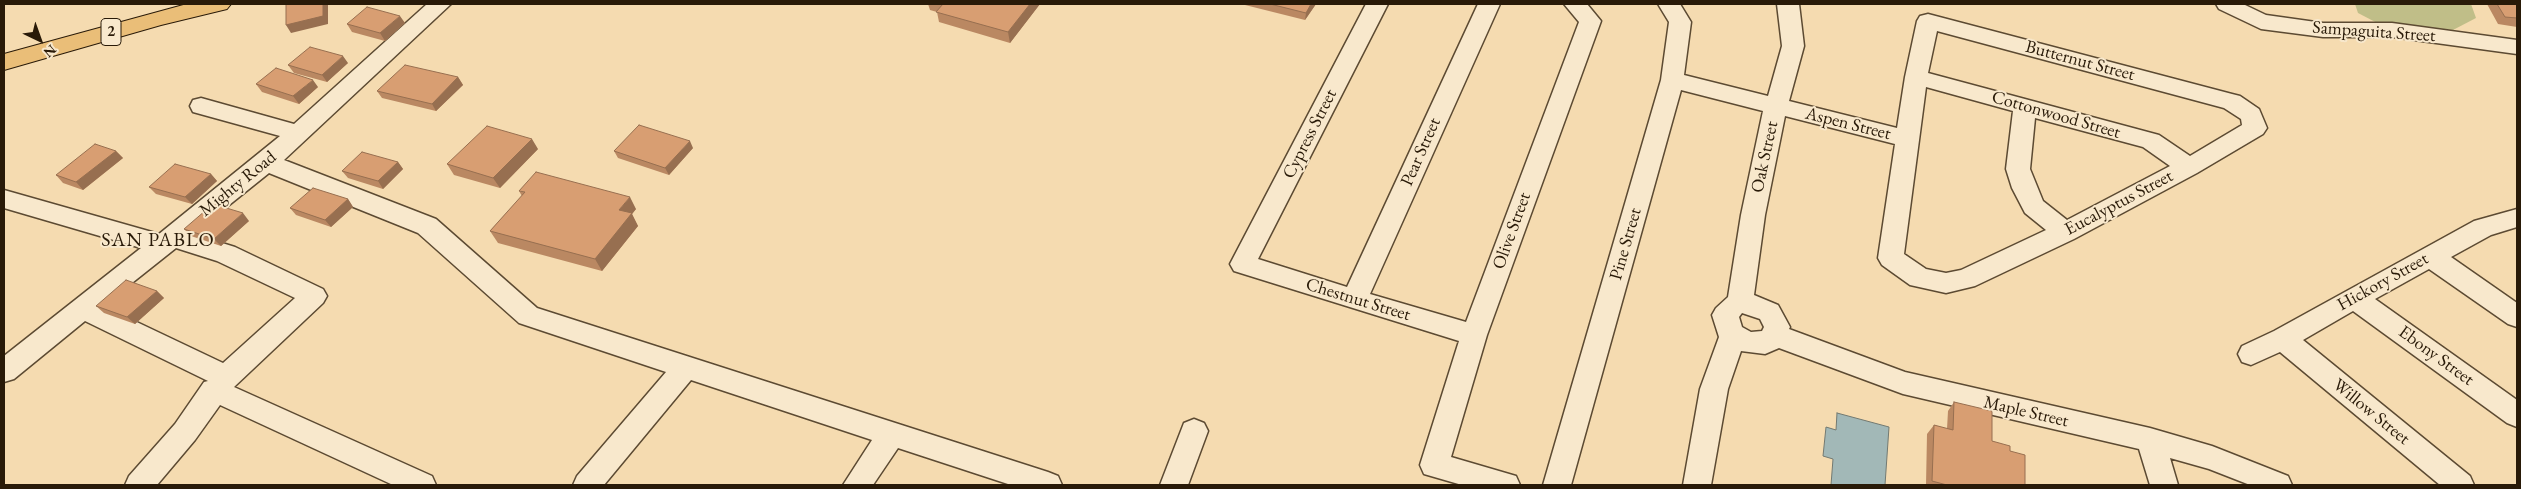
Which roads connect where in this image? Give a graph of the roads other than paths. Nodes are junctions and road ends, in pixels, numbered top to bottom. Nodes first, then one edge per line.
1 (219, 4) edge
2 (440, 4) edge
3 (1377, 4) edge
4 (1489, 4) edge
5 (1575, 4) edge
6 (1669, 4) edge
7 (2227, 4) edge
8 (1783, 6) edge
9 (2517, 47) edge
10 (4, 62) edge
11 (1916, 77) junction
12 (1672, 80) junction
13 (2232, 102) joint
14 (201, 106) dead end
15 (1776, 106) junction
16 (2025, 106) junction
17 (298, 133) junction
18 (1908, 139) junction
19 (266, 162) junction
20 (2189, 167) junction
21 (4, 199) edge
22 (2517, 218) edge
23 (2065, 232) junction
24 (168, 241) junction
25 (2430, 256) junction
26 (1243, 264) joint
27 (2354, 298) junction
28 (1354, 300) junction
29 (1742, 303) junction
30 (84, 308) junction
31 (2517, 317) edge
32 (1775, 334) junction
33 (1474, 335) junction
34 (1733, 335) junction
35 (2282, 340) junction
36 (2251, 354) dead end
37 (686, 367) junction
38 (4, 372) edge
39 (220, 383) junction
40 (2517, 415) edge
41 (1194, 431) dead end
42 (892, 434) junction
43 (2150, 440) junction
44 (139, 485) edge
45 (422, 485) edge
46 (587, 485) edge
47 (857, 485) edge
48 (1048, 485) edge
49 (1174, 485) edge
50 (1506, 485) edge
51 (1557, 485) edge
52 (1697, 485) edge
53 (2164, 485) edge
54 (2278, 485) edge
55 (2460, 485) edge

1 - 10 highway, 2
2 - 17 street, Mighty Road
3 - 26 street, Cypress Street
4 - 28 street, Pear Street
5 - 33 street, Olive Street
6 - 12 street, Pine Street
7 - 9 street, Sampaguita Street
8 - 15 street, Oak Street
11 - 13 street, Butternut Street
11 - 16 street, Cottonwood Street
11 - 18 street
12 - 15 street, Aspen Street
12 - 51 street, Pine Street
13 - 20 street, Eucalyptus Street
14 - 17 street
15 - 18 street, Aspen Street
15 - 29 street, Oak Street
16 - 20 street, Cottonwood Street
16 - 23 street
17 - 19 street, Mighty Road
18 - 23 street, Eucalyptus Street
19 - 24 street, Mighty Road
19 - 37 street
20 - 23 street, Eucalyptus Street
21 - 24 street
22 - 25 street, Hickory Street
24 - 30 street, Mighty Road
24 - 39 street
25 - 27 street, Hickory Street
25 - 31 street
26 - 28 street, Chestnut Street
27 - 35 street, Hickory Street
27 - 40 street, Ebony Street
28 - 33 street, Chestnut Street
29 - 32 street
29 - 34 street
30 - 38 street, Mighty Road
30 - 39 street
32 - 34 street
32 - 43 street, Maple Street
33 - 50 street, Olive Street
34 - 52 street
35 - 36 street, Hickory Street
35 - 55 street, Willow Street
37 - 42 street
37 - 46 street
39 - 44 street
39 - 45 street
41 - 49 street
42 - 47 street
42 - 48 street
43 - 53 street
43 - 54 street, Maple Street

